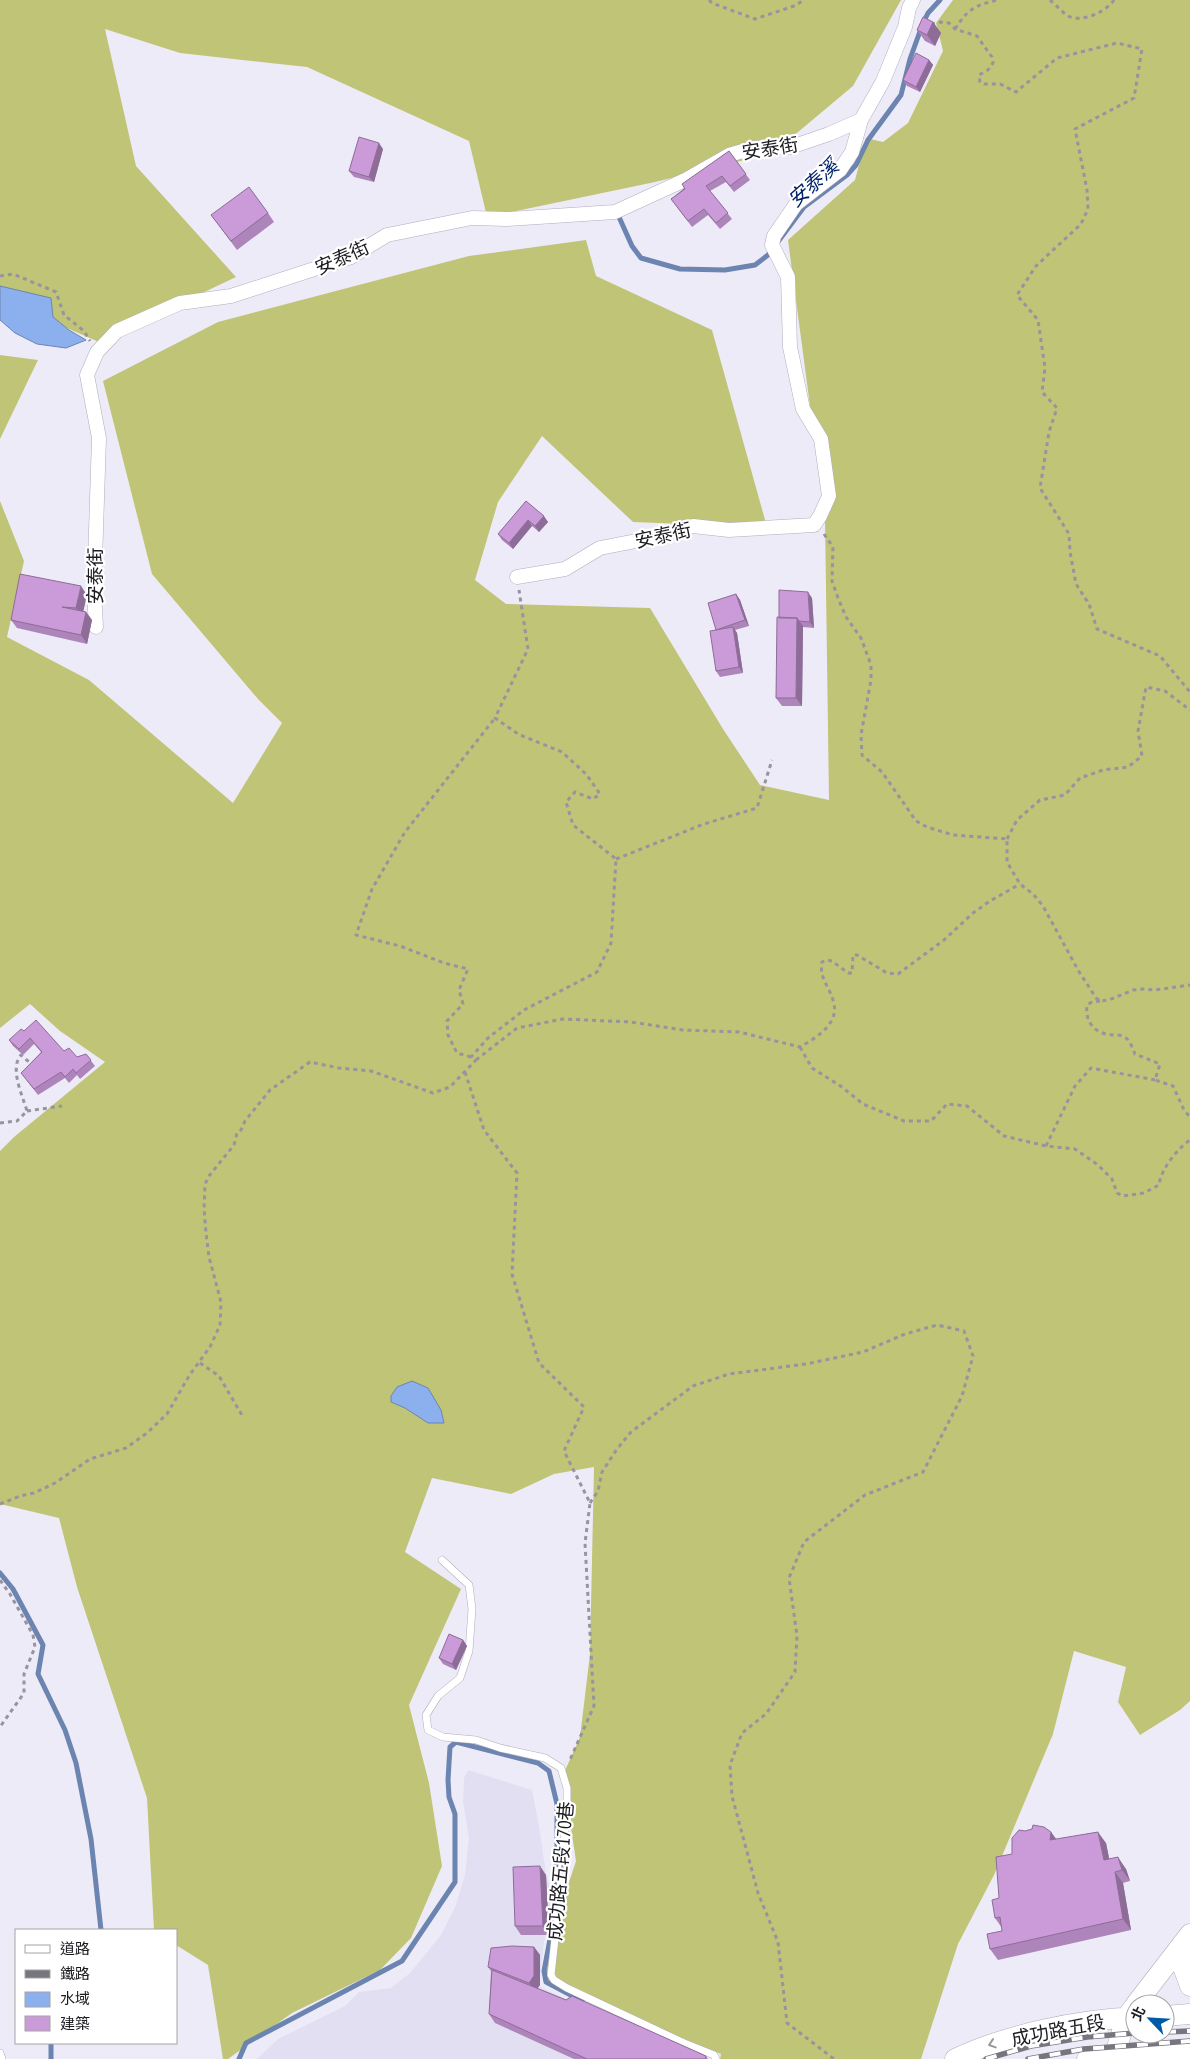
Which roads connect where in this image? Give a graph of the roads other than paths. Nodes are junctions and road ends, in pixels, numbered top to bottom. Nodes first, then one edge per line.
1 (913, 0) edge
2 (861, 120) junction
3 (517, 576) road end
4 (96, 627) dead end
5 (442, 1560) dead end
6 (1186, 1939) edge
7 (1190, 1986) edge
8 (1146, 1994) edge
9 (1125, 2013) edge
10 (1190, 2014) edge
11 (1175, 2015) edge
12 (1125, 2030) edge
13 (1190, 2051) edge
14 (0, 2053) edge
15 (1115, 2054) junction
16 (2, 2059) edge
17 (716, 2059) edge
18 (955, 2059) edge
19 (1087, 2059) edge

1 - 2 street
2 - 3 street, 安泰街
2 - 4 street, 安泰街
5 - 17 lane, 成功路五段170巷
6 - 7 main road
6 - 8 main road
9 -> 18 main road, 成功路五段
10 - 11 main road
12 - 15 main road
13 - 15 main road, 成功路五段
14 - 16 lane
15 - 19 main road, 成功路五段

